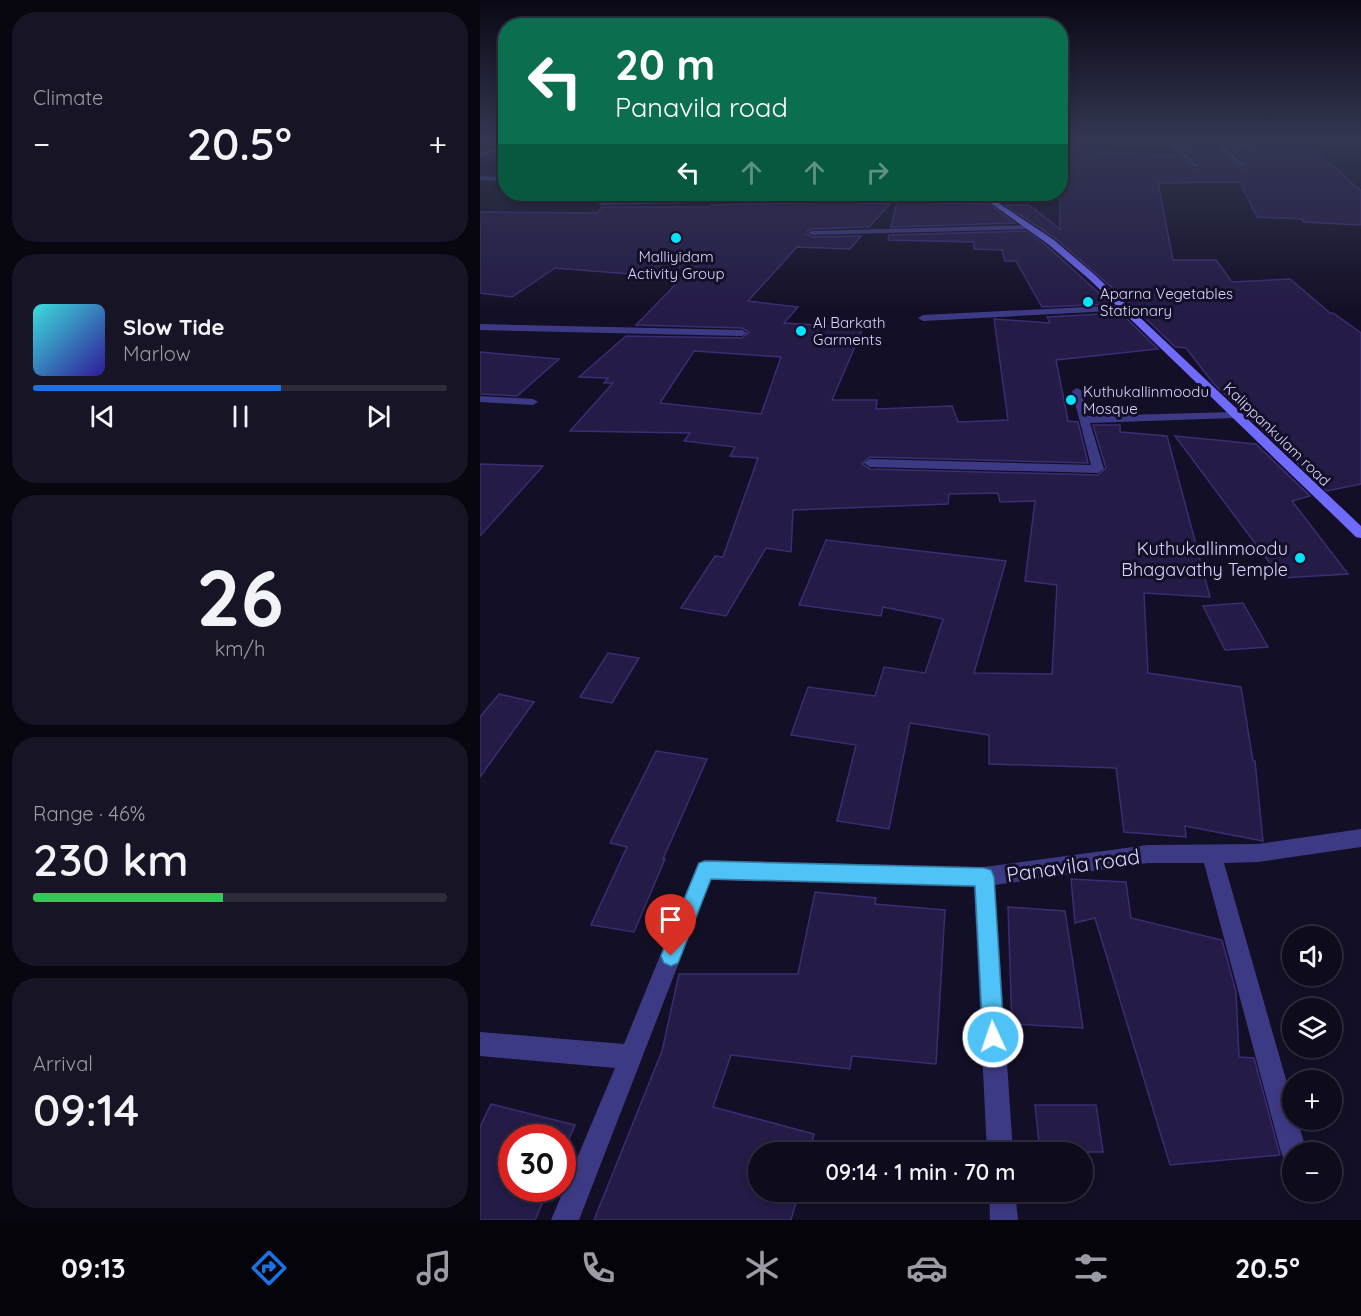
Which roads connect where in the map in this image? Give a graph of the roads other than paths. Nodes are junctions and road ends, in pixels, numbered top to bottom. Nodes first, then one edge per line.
1 (653, 201) edge
2 (992, 201) edge
3 (601, 203) dead end
4 (1030, 227) junction
5 (812, 233) dead end
6 (1127, 308) junction
7 (923, 318) dead end
8 (480, 327) edge
9 (742, 333) dead end
10 (1077, 391) dead end
11 (480, 399) edge
12 (533, 402) dead end
13 (1234, 415) junction
14 (1083, 420) junction
15 (870, 463) dead end
16 (1361, 534) edge
17 (1361, 838) edge
18 (1211, 853) junction
19 (984, 877) junction
20 (480, 1044) edge
21 (631, 1057) junction
22 (999, 1142) edge
23 (1291, 1142) edge
24 (1003, 1202) edge
25 (565, 1220) edge
26 (1004, 1220) edge

1 - 3 street
2 - 4 street, Kalippankulam road
4 - 5 street
4 - 6 street, Kalippankulam road
6 - 7 street
6 - 13 street, Kalippankulam road
8 - 9 street
10 - 14 street
11 - 12 street
13 - 14 street
13 - 16 street, Kalippankulam road
14 - 15 street
17 - 18 street, Panavila road
18 - 19 street, Panavila road
18 - 23 street
19 - 21 street, Panavila road
19 - 22 street
20 - 21 street
21 - 25 street
24 - 26 street

